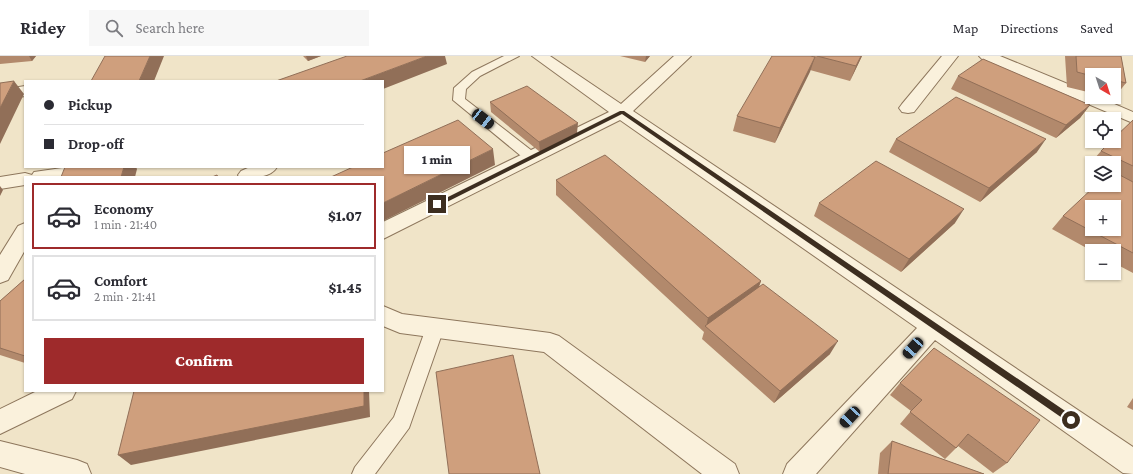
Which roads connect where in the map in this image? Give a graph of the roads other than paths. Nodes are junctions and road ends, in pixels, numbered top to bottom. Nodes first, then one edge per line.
1 (513, 56) edge
2 (540, 56) edge
3 (683, 56) edge
4 (950, 56) edge
5 (987, 56) edge
6 (24, 91) edge
7 (0, 95) edge
8 (908, 108) dead end
9 (622, 112) junction
10 (1133, 118) edge
11 (531, 157) junction
12 (109, 168) edge
13 (265, 168) edge
14 (248, 173) edge
15 (25, 175) edge
16 (52, 176) edge
17 (0, 183) edge
18 (384, 231) edge
19 (24, 232) edge
20 (7, 252) edge
21 (0, 274) edge
22 (384, 316) edge
23 (934, 325) junction
24 (435, 328) junction
25 (61, 392) edge
26 (0, 422) edge
27 (0, 454) edge
28 (1133, 463) edge
29 (76, 474) edge
30 (362, 474) edge
31 (725, 474) edge
32 (797, 474) edge

1 - 11 lane
2 - 9 street
3 - 9 street
4 - 8 street
5 - 10 street
6 - 7 street
9 - 11 street
9 - 23 street
11 - 18 street
12 - 16 street
13 - 14 street
15 - 17 street
19 - 20 street
20 - 21 street
22 - 24 street
23 - 28 street
23 - 32 street
24 - 30 lane
24 - 31 street
25 - 26 street
27 - 29 street

